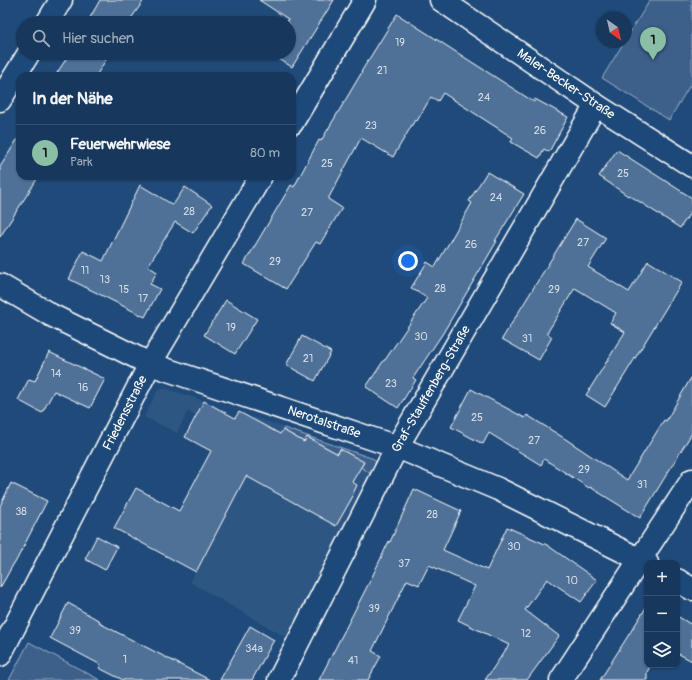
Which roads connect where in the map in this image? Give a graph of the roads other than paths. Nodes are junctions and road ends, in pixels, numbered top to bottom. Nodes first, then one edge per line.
1 (61, 0) edge
2 (365, 0) edge
3 (441, 0) edge
4 (51, 16) edge
5 (25, 60) edge
6 (17, 72) edge
7 (16, 74) edge
8 (0, 100) edge
9 (596, 105) junction
10 (296, 116) edge
11 (692, 166) edge
12 (259, 180) edge
13 (0, 285) edge
14 (150, 364) junction
15 (397, 447) junction
16 (692, 480) edge
17 (645, 560) edge
18 (644, 562) edge
19 (680, 582) edge
20 (692, 589) edge
21 (0, 656) edge
22 (279, 680) edge
23 (562, 680) edge

1 - 4 street
2 - 10 street
3 - 9 street, Maler-Becker-Straße
5 - 6 street
7 - 8 street
9 - 11 street, Maler-Becker-Straße
9 - 15 street, Graf-Stauffenberg-Straße
12 - 14 street, Friedensstraße
13 - 14 street, Nerotalstraße
14 - 15 street, Nerotalstraße
14 - 21 street, Friedensstraße
15 - 18 street, Nerotalstraße
15 - 22 street, Graf-Stauffenberg-Straße
16 - 17 street
18 - 23 street
19 - 20 street

